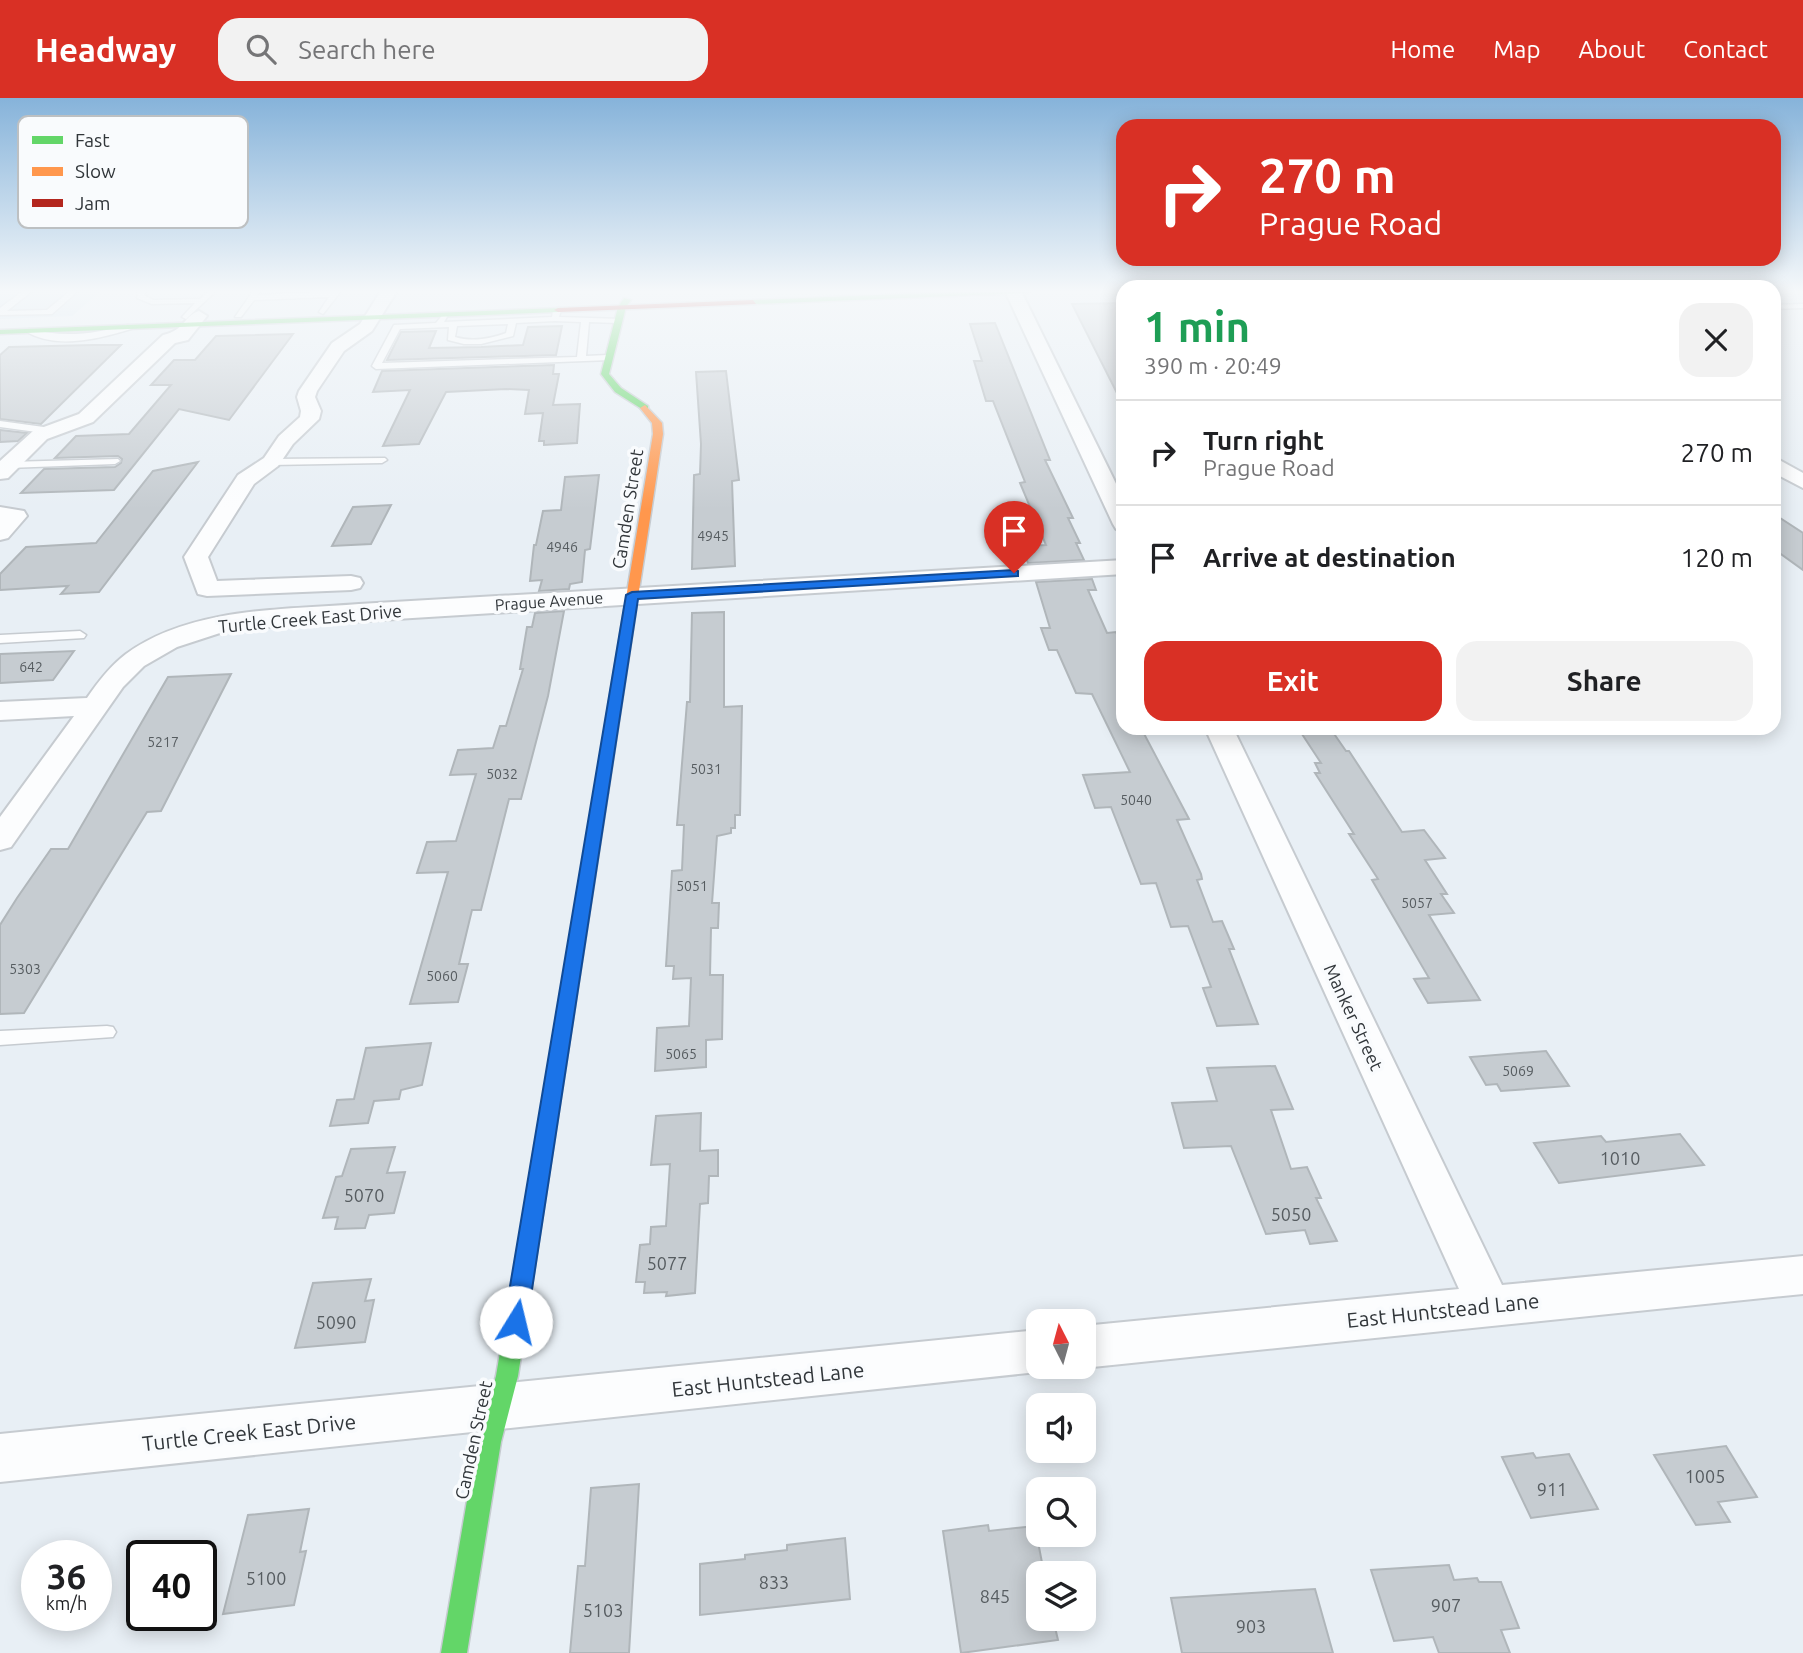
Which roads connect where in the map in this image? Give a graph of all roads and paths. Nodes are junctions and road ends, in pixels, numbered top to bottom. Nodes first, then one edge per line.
1 (142, 364) edge
2 (326, 364) edge
3 (377, 364) edge
4 (447, 364) edge
5 (606, 364) edge
6 (1048, 364) edge
7 (0, 424) edge
8 (51, 431) junction
9 (382, 460) dead end
10 (115, 461) dead end
11 (271, 462) junction
12 (6, 464) edge
13 (1781, 468) edge
14 (1803, 482) edge
15 (1116, 507) edge
16 (0, 514) edge
17 (0, 533) edge
18 (1116, 567) edge
19 (351, 583) dead end
20 (632, 595) junction
21 (466, 606) joint
22 (80, 635) dead end
23 (0, 639) edge
24 (95, 705) junction
25 (0, 711) edge
26 (1222, 735) edge
27 (0, 841) edge
28 (107, 1032) dead end
29 (0, 1038) edge
30 (1803, 1275) edge
31 (1489, 1305) junction
32 (1096, 1346) edge
33 (1026, 1352) edge
34 (499, 1407) junction
35 (0, 1458) edge
36 (454, 1653) edge

1 - 8 street
2 - 11 street
3 - 4 lane
5 - 20 main road, Camden Street
6 - 15 street
7 - 8 lane
8 - 12 street
9 - 11 lane
10 - 12 lane
11 - 19 street
13 - 14 street
16 - 17 street
18 - 20 street, Prague Avenue
20 - 21 street, Prague Avenue
20 - 34 main road, Camden Street
21 - 24 street, Turtle Creek East Drive
22 - 23 lane
24 - 25 street
24 - 27 street, Turtle Creek East Drive
26 - 31 street, Manker Street
28 - 29 lane
30 - 31 street, East Huntstead Lane
31 - 32 street, East Huntstead Lane
33 - 34 street, East Huntstead Lane
34 - 35 street, Turtle Creek East Drive
34 - 36 main road, Camden Street

